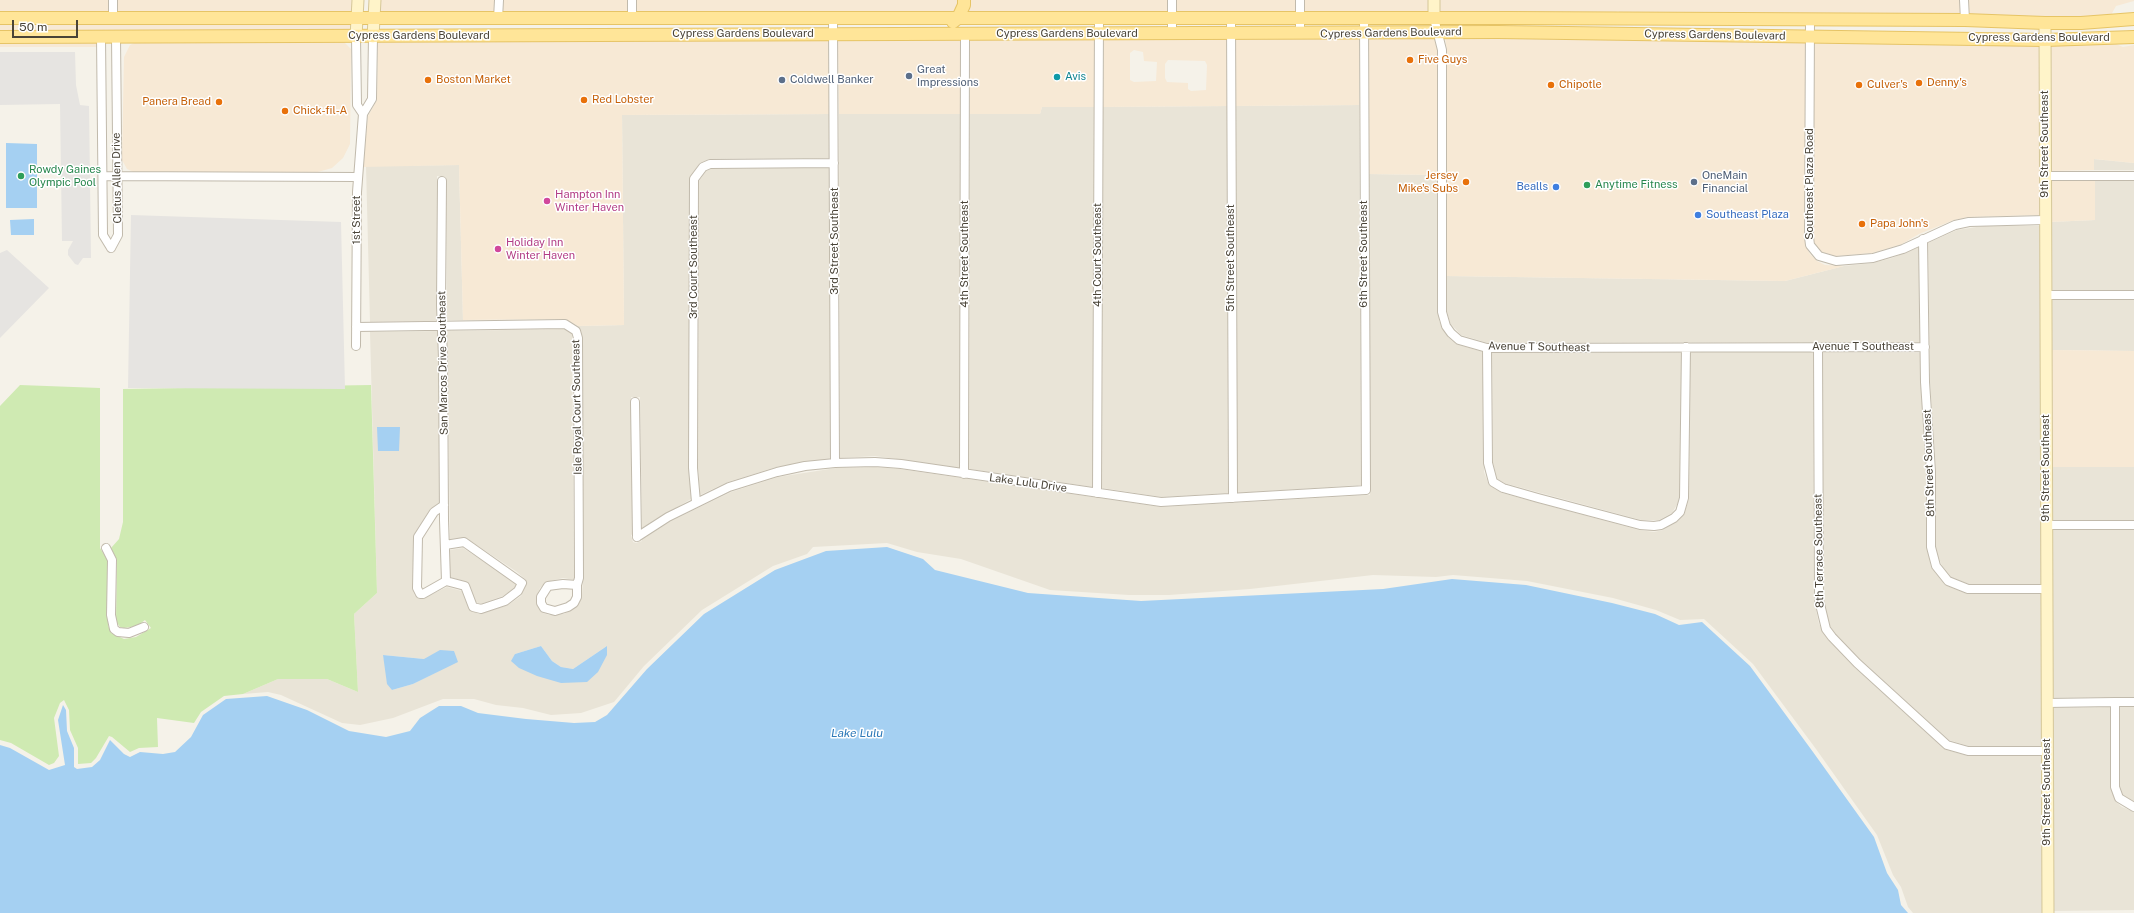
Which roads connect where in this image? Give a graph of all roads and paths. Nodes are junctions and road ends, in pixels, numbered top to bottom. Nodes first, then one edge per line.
1 (113, 0) edge
2 (358, 0) edge
3 (375, 0) edge
4 (499, 0) edge
5 (632, 0) edge
6 (964, 0) edge
7 (1172, 0) edge
8 (1300, 0) edge
9 (1434, 0) edge
10 (1964, 0) edge
11 (0, 18) edge
12 (113, 18) junction
13 (357, 18) junction
14 (374, 18) junction
15 (498, 18) junction
16 (564, 18) junction
17 (632, 18) junction
18 (833, 18) junction
19 (958, 18) junction
20 (1019, 18) junction
21 (1099, 18) junction
22 (1172, 18) junction
23 (1231, 18) junction
24 (1300, 18) junction
25 (1364, 18) junction
26 (1434, 18) junction
27 (1618, 18) junction
28 (1682, 19) junction
29 (2134, 19) edge
30 (1810, 20) junction
31 (1965, 20) junction
32 (2045, 23) junction
33 (1438, 32) junction
34 (1522, 32) junction
35 (1231, 33) junction
36 (833, 34) junction
37 (902, 34) junction
38 (966, 34) junction
39 (1099, 34) junction
40 (1172, 34) junction
41 (1300, 34) junction
42 (1363, 34) junction
43 (1636, 34) junction
44 (504, 35) junction
45 (560, 35) junction
46 (1809, 36) junction
47 (0, 37) edge
48 (102, 37) junction
49 (116, 37) junction
50 (356, 37) junction
51 (373, 37) junction
52 (1918, 37) junction
53 (2134, 37) edge
54 (2045, 40) junction
55 (363, 114) junction
56 (834, 163) junction
57 (103, 176) junction
58 (2044, 176) junction
59 (2134, 176) edge
60 (117, 177) junction
61 (358, 177) junction
62 (442, 181) dead end
63 (2045, 220) junction
64 (1923, 239) junction
65 (2045, 295) junction
66 (2134, 295) edge
67 (442, 326) junction
68 (356, 330) junction
69 (356, 346) dead end
70 (1686, 347) junction
71 (1818, 347) junction
72 (1925, 347) junction
73 (1488, 348) junction
74 (635, 402) dead end
75 (835, 463) junction
76 (964, 474) junction
77 (1366, 490) joint
78 (1097, 493) junction
79 (1232, 498) junction
80 (696, 502) junction
81 (444, 505) junction
82 (2046, 525) junction
83 (2134, 525) edge
84 (445, 545) junction
85 (106, 548) dead end
86 (446, 582) junction
87 (577, 585) junction
88 (2047, 589) junction
89 (144, 627) dead end
90 (2115, 702) junction
91 (2134, 702) edge
92 (2047, 703) junction
93 (2047, 751) junction
94 (2134, 807) edge
95 (2048, 913) edge

1 - 12 street
2 - 13 street
3 - 14 street
4 - 15 street
5 - 17 street
6 - 19 main road
7 - 22 street
8 - 24 street
9 - 26 street
10 - 31 street
11 - 12 main road, Cypress Gardens Boulevard
12 - 13 main road, Cypress Gardens Boulevard
13 - 14 main road, Cypress Gardens Boulevard
13 - 50 street
14 - 15 main road, Cypress Gardens Boulevard
14 - 51 street
15 - 16 main road, Cypress Gardens Boulevard
16 - 17 main road, Cypress Gardens Boulevard
16 - 44 main road
17 - 18 main road, Cypress Gardens Boulevard
17 - 45 main road
18 - 19 main road, Cypress Gardens Boulevard
18 - 36 street, 3rd Street Southeast
19 - 20 main road, Cypress Gardens Boulevard
19 - 37 main road
20 - 21 main road, Cypress Gardens Boulevard
20 - 38 main road
21 - 22 main road, Cypress Gardens Boulevard
21 - 39 street, 4th Court Southeast
22 - 23 main road, Cypress Gardens Boulevard
22 - 40 street
23 - 24 main road, Cypress Gardens Boulevard
23 - 35 street, 5th Street Southeast
24 - 25 main road, Cypress Gardens Boulevard
24 - 41 street
25 - 26 main road, Cypress Gardens Boulevard
25 - 42 street, 6th Street Southeast
26 - 27 main road, Cypress Gardens Boulevard
26 - 33 street, Avenue T Southeast
27 - 28 main road, Cypress Gardens Boulevard
27 - 34 main road
28 - 30 main road, Cypress Gardens Boulevard
28 - 43 main road
29 - 32 main road, Cypress Gardens Boulevard
30 - 31 main road, Cypress Gardens Boulevard
30 - 46 street, Southeast Plaza Road
31 - 32 main road, Cypress Gardens Boulevard
31 - 52 main road
32 - 54 street, 9th Street Southeast
33 - 34 main road, Cypress Gardens Boulevard
33 - 42 main road, Cypress Gardens Boulevard
33 - 73 street, Avenue T Southeast
34 - 43 main road, Cypress Gardens Boulevard
35 - 40 main road, Cypress Gardens Boulevard
35 - 41 main road, Cypress Gardens Boulevard
35 - 79 street, 5th Street Southeast
36 - 37 main road, Cypress Gardens Boulevard
36 - 45 main road, Cypress Gardens Boulevard
36 - 56 street, 3rd Street Southeast
37 - 38 main road, Cypress Gardens Boulevard
38 - 39 main road, Cypress Gardens Boulevard
38 - 76 street, 4th Street Southeast
39 - 40 main road, Cypress Gardens Boulevard
39 - 78 street, 4th Court Southeast
41 - 42 main road, Cypress Gardens Boulevard
42 - 77 street, 6th Street Southeast
43 - 46 main road, Cypress Gardens Boulevard
44 - 45 main road, Cypress Gardens Boulevard
44 - 51 main road, Cypress Gardens Boulevard
46 - 52 main road, Cypress Gardens Boulevard
46 - 64 street, Southeast Plaza Road
47 - 48 main road, Cypress Gardens Boulevard
48 - 49 main road, Cypress Gardens Boulevard
48 - 57 street, Cletus Allen Drive
49 - 50 main road, Cypress Gardens Boulevard
49 - 60 street, Cletus Allen Drive
50 - 51 main road, Cypress Gardens Boulevard
50 - 55 street, 1st Street
51 - 55 street, 1st Street
52 - 54 main road, Cypress Gardens Boulevard
53 - 54 main road, Cypress Gardens Boulevard
54 - 58 street, 9th Street Southeast
55 - 61 street, 1st Street
56 - 75 street, 3rd Street Southeast
56 - 80 street, 3rd Court Southeast
57 - 60 street
57 - 60 street, Cletus Allen Drive
58 - 59 street
58 - 63 street, 9th Street Southeast
60 - 61 street
61 - 68 street, 1st Street
62 - 67 street, San Marcos Drive Southeast
63 - 64 street, Southeast Plaza Road
63 - 65 street, 9th Street Southeast
64 - 72 street, 8th Street Southeast
65 - 66 street
65 - 82 street, 9th Street Southeast
67 - 68 street, Isle Royal Court Southeast
67 - 81 street, San Marcos Drive Southeast
67 - 87 street, Isle Royal Court Southeast
68 - 69 street, 1st Street
70 - 71 street, Avenue T Southeast
70 - 73 street, Avenue T Southeast
70 - 73 street
71 - 72 street, Avenue T Southeast
71 - 93 street, 8th Terrace Southeast
72 - 88 street, 8th Street Southeast
74 - 80 street
75 - 76 street, Lake Lulu Drive
75 - 80 street, Lake Lulu Drive
76 - 78 street, Lake Lulu Drive
77 - 79 street, Lake Lulu Drive
78 - 79 street, Lake Lulu Drive
81 - 84 street, San Marcos Drive Southeast
81 - 86 street
82 - 83 street
82 - 88 street, 9th Street Southeast
84 - 86 street, San Marcos Drive Southeast
84 - 86 street
85 - 89 street
87 - 87 street, Isle Royal Court Southeast
88 - 92 street, 9th Street Southeast
90 - 91 street
90 - 92 street
90 - 94 street
92 - 93 street, 9th Street Southeast
93 - 95 street, 9th Street Southeast

